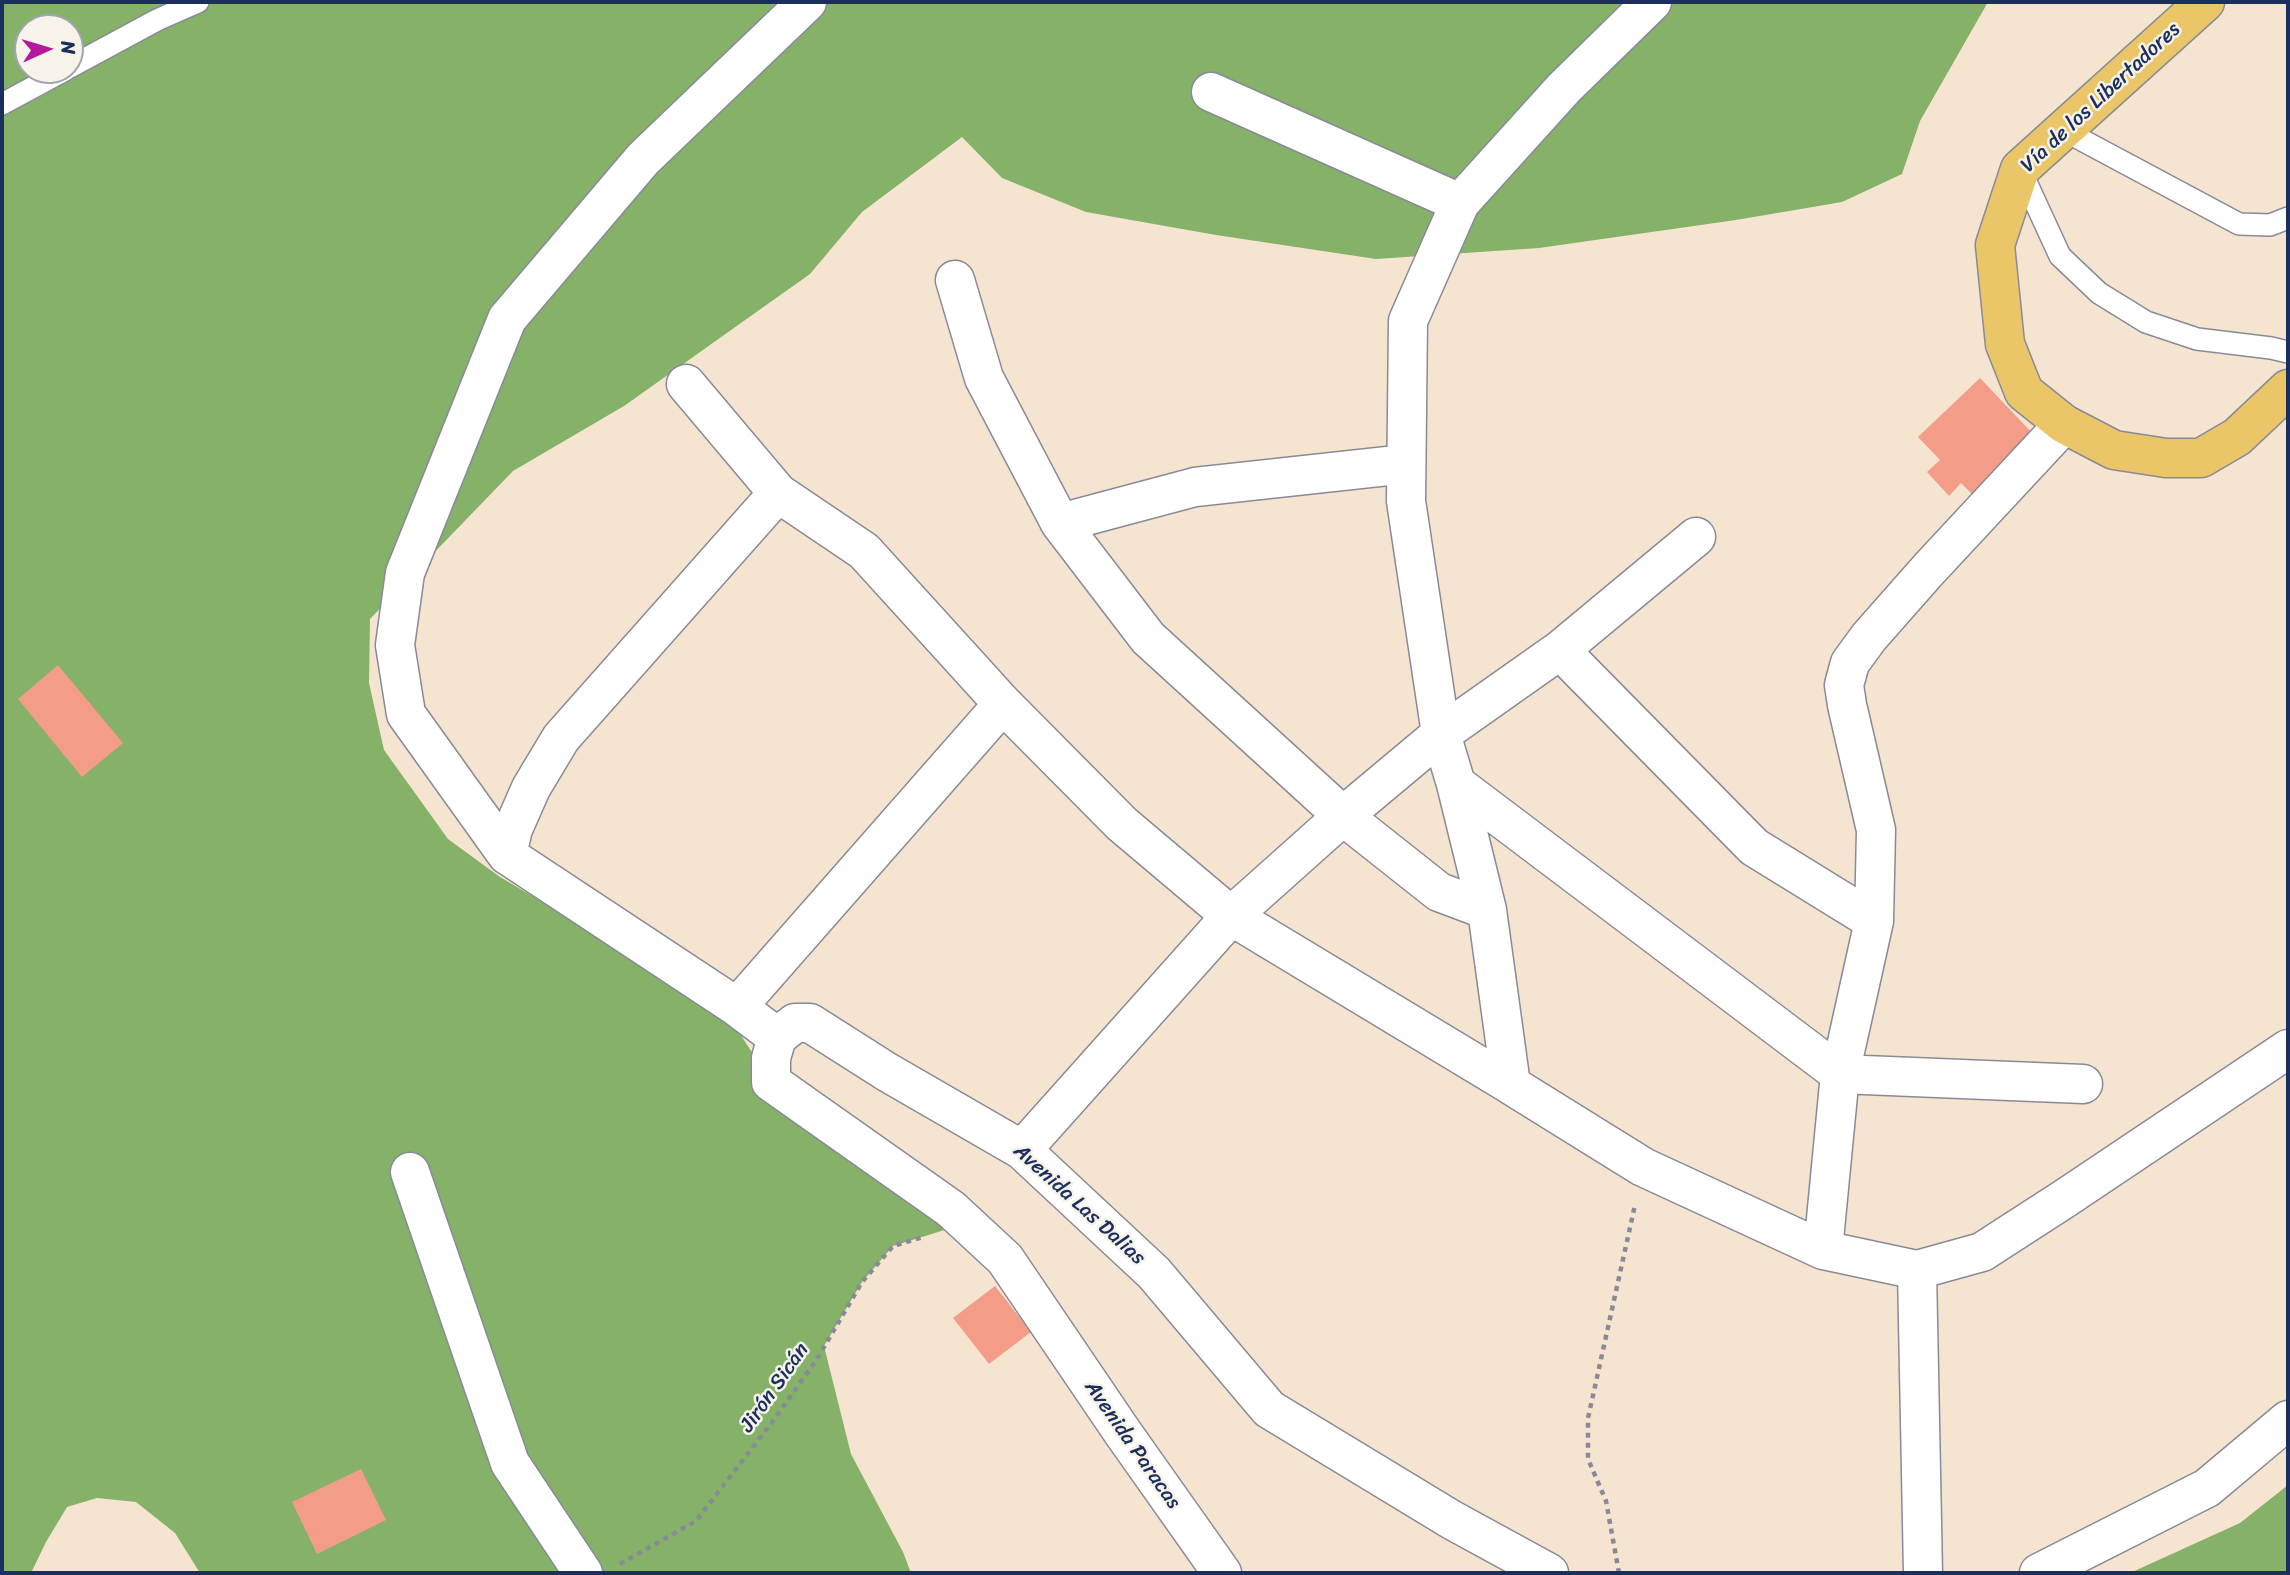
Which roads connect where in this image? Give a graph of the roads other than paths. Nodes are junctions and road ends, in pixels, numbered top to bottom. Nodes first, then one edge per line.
1 (198, 2) edge
2 (807, 2) edge
3 (1652, 2) edge
4 (2205, 2) edge
5 (84, 60) edge
6 (39, 84) edge
7 (1211, 92) dead end
8 (2, 104) edge
9 (2064, 131) junction
10 (2021, 169) junction
11 (1460, 203) junction
12 (2288, 218) edge
13 (955, 280) dead end
14 (2288, 352) edge
15 (686, 384) dead end
16 (2288, 389) edge
17 (2064, 424) junction
18 (1406, 464) junction
19 (778, 493) junction
20 (1060, 523) junction
21 (1696, 537) dead end
22 (1560, 650) junction
23 (1003, 704) junction
24 (1441, 734) junction
25 (1456, 784) junction
26 (1343, 816) junction
27 (507, 855) junction
28 (1487, 910) junction
29 (1231, 916) junction
30 (1874, 921) junction
31 (737, 1007) junction
32 (777, 1037) junction
33 (2288, 1049) edge
34 (1840, 1074) junction
35 (2083, 1084) dead end
36 (1511, 1085) junction
37 (1022, 1150) junction
38 (410, 1172) dead end
39 (1823, 1250) junction
40 (1917, 1270) junction
41 (2288, 1420) edge
42 (599, 1570) edge
43 (1222, 1573) edge
44 (1549, 1573) edge
45 (1923, 1573) edge
46 (2039, 1573) edge

1 - 5 lane
2 - 27 street
3 - 11 street
4 - 9 highway, Vía de los Libertadores
6 - 8 lane
7 - 11 street
9 - 10 highway, Vía de los Libertadores
9 - 12 lane
10 - 14 lane
10 - 17 highway, Vía de los Libertadores
11 - 18 street
13 - 20 street
15 - 19 street
16 - 17 highway, Vía de los Libertadores
17 - 30 street
18 - 20 street
18 - 24 street
19 - 23 street
19 - 27 street
20 - 26 street
21 - 22 street
22 - 24 street
22 - 30 street
23 - 29 street
23 - 31 street
24 - 25 street
24 - 26 street
25 - 28 street
25 - 34 street
26 - 28 street
26 - 29 street
27 - 31 street
28 - 36 street
29 - 36 street
29 - 37 street
30 - 34 street
31 - 32 street
32 - 37 street, Avenida Las Dalias
32 - 43 street, Avenida Paracas
33 - 40 street
34 - 35 street
34 - 39 street
36 - 39 street
37 - 44 street, Avenida Las Dalias
38 - 42 street
39 - 40 street
40 - 45 street
41 - 46 street

